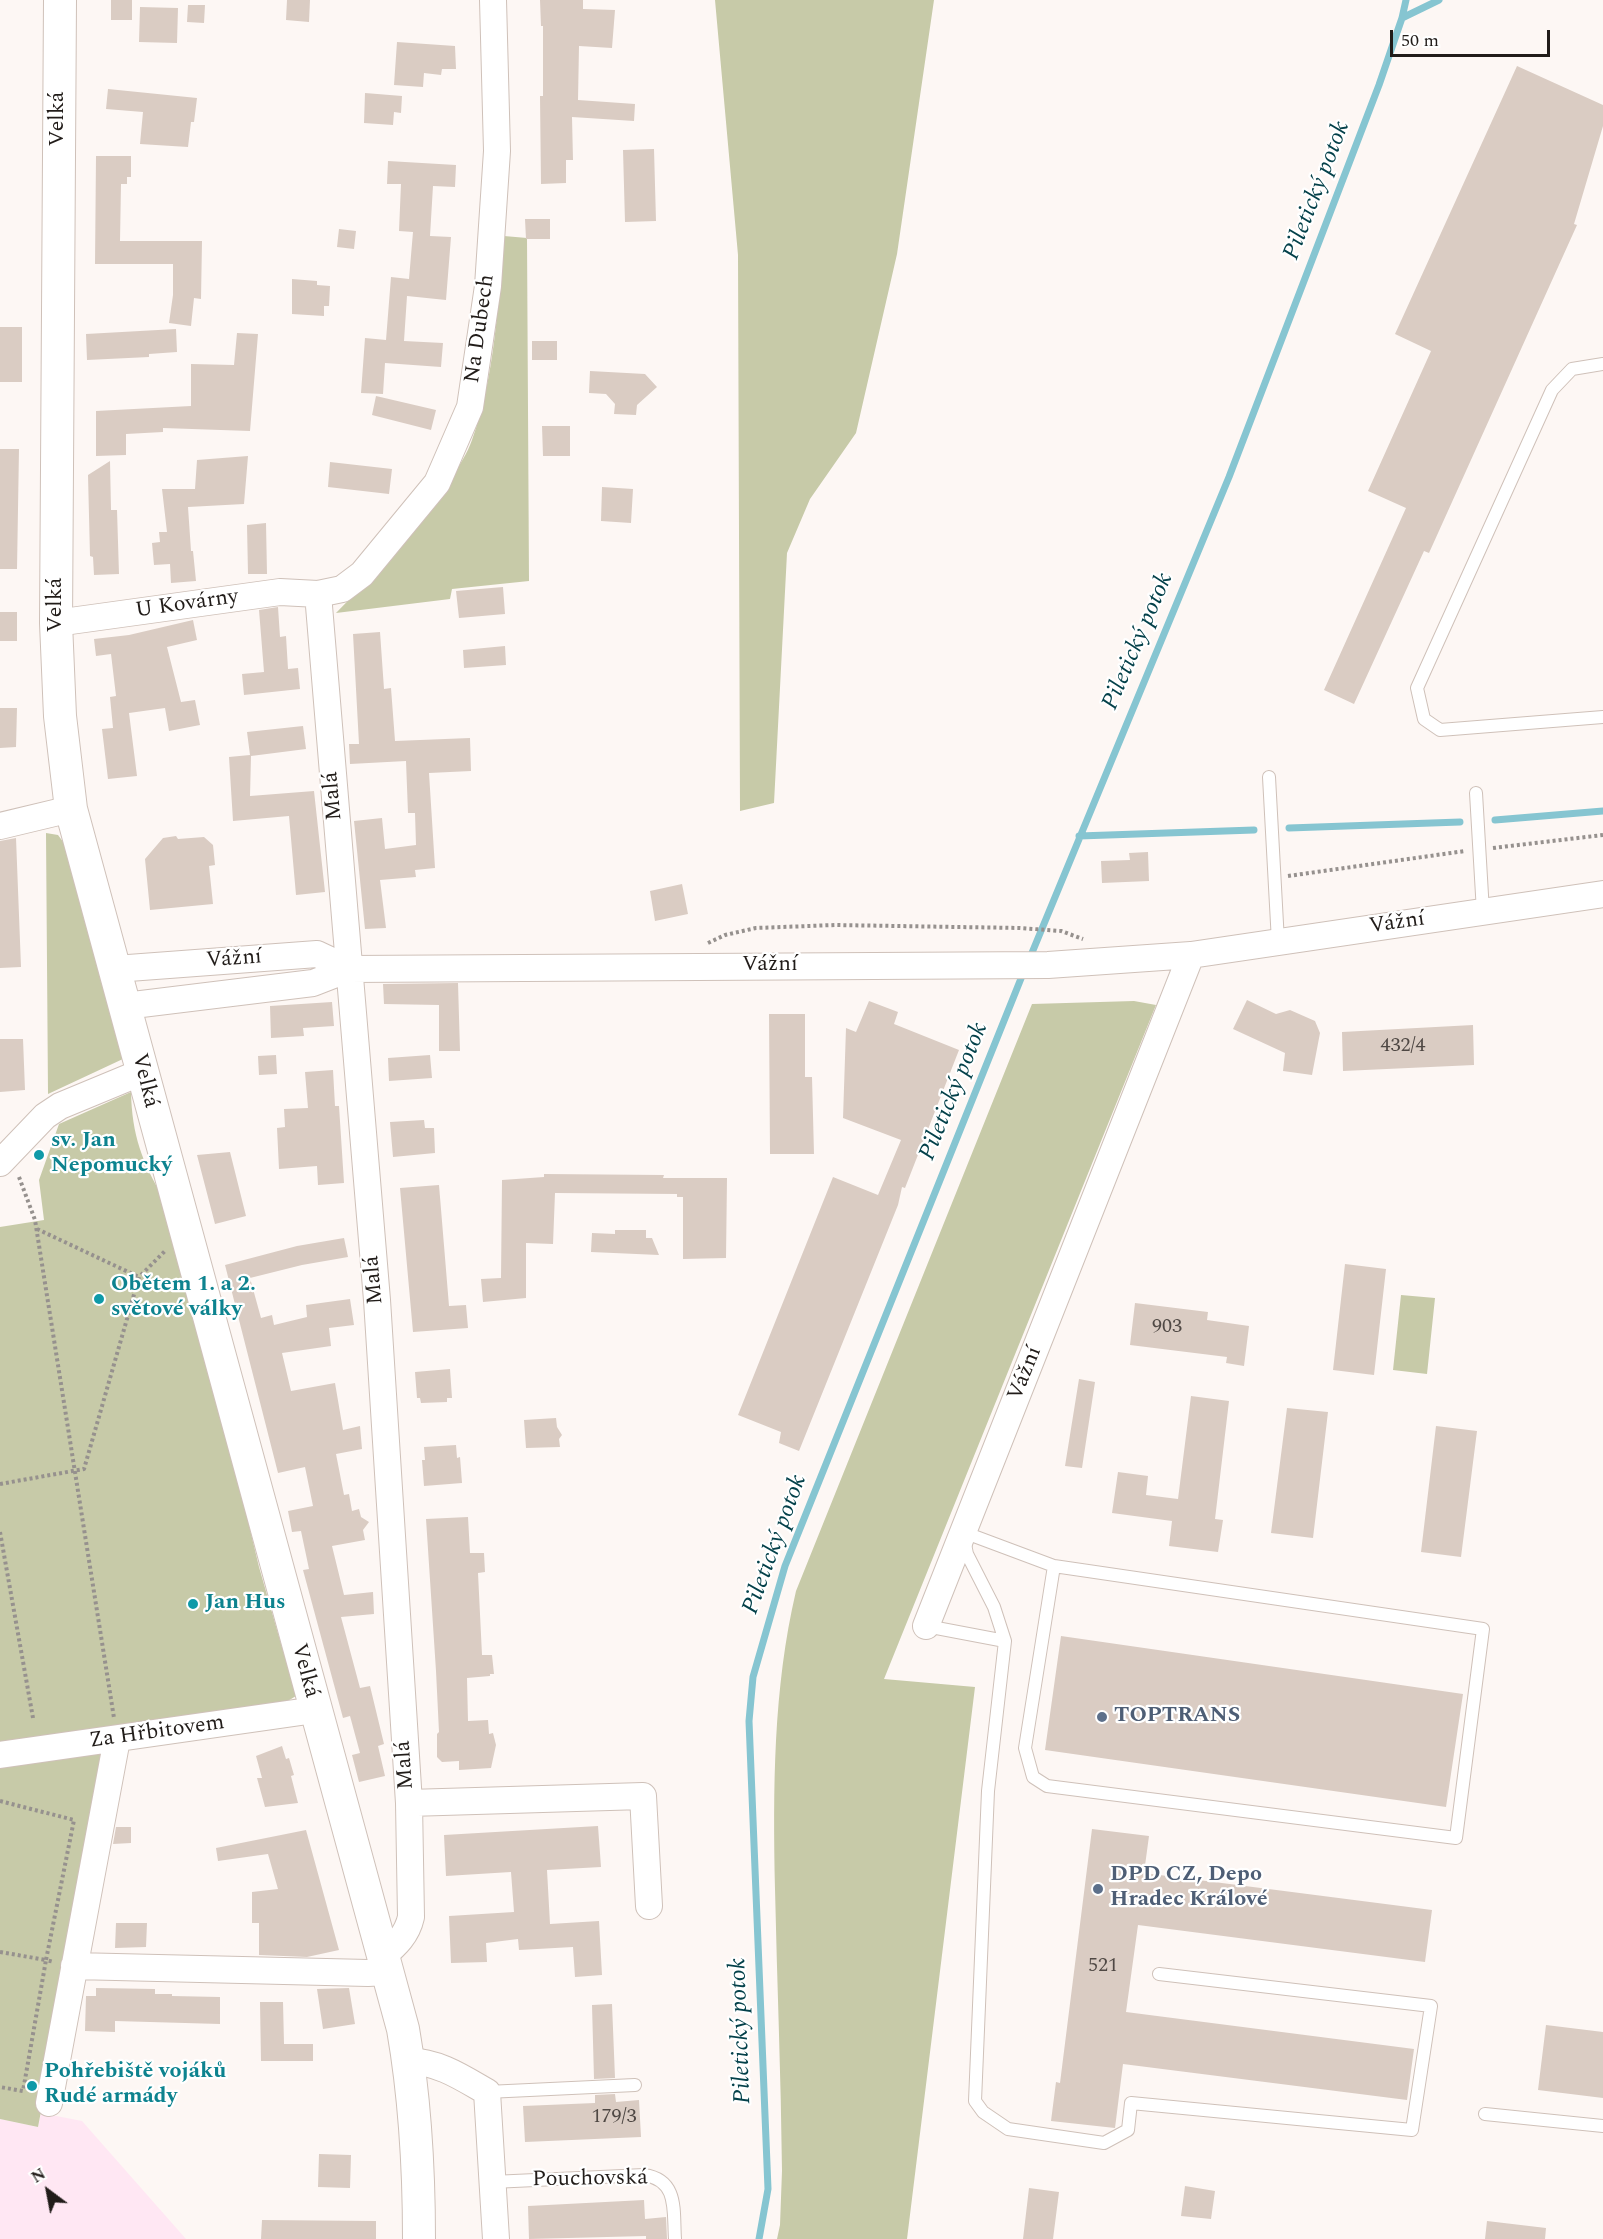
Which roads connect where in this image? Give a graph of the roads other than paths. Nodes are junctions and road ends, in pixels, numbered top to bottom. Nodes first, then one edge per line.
1 (60, 0) edge
2 (493, 0) edge
3 (1603, 364) edge
4 (318, 594) junction
5 (56, 623) junction
6 (1603, 717) edge
7 (1269, 777) dead end
8 (1476, 794) dead end
9 (71, 809) junction
10 (0, 826) edge
11 (1603, 894) edge
12 (1484, 912) junction
13 (1278, 942) junction
14 (1191, 955) junction
15 (115, 969) junction
16 (349, 969) junction
17 (126, 1006) junction
18 (142, 1072) junction
19 (5, 1158) edge
20 (963, 1532) junction
21 (1054, 1566) junction
22 (926, 1626) joint
23 (1005, 1641) junction
24 (315, 1710) junction
25 (117, 1740) junction
26 (0, 1755) edge
27 (409, 1803) junction
28 (649, 1906) dead end
29 (384, 1964) junction
30 (74, 1966) junction
31 (1159, 1974) dead end
32 (408, 2061) junction
33 (635, 2085) dead end
34 (487, 2092) junction
35 (49, 2103) dead end
36 (1485, 2114) dead end
37 (1603, 2126) edge
38 (492, 2182) junction
39 (419, 2239) edge
40 (496, 2239) edge
41 (675, 2239) edge

1 - 5 street, Velká
2 - 4 street, Na Dubech
3 - 6 lane
4 - 5 street, U Kovárny
4 - 16 street, Malá
5 - 9 street, Velká
7 - 13 lane
8 - 12 lane
9 - 10 street
9 - 15 street, Velká
11 - 12 street, Vážní
12 - 13 street, Vážní
13 - 14 street, Vážní
14 - 16 street, Vážní
14 - 20 street, Vážní
15 - 16 street, Vážní
15 - 17 street, Velká
16 - 17 street, Vážní
16 - 27 street, Malá
17 - 18 street, Velká
18 - 19 street
18 - 24 street, Velká
20 - 21 lane
20 - 22 street, Vážní
20 - 23 lane
21 - 21 lane
22 - 23 lane
23 - 31 lane
24 - 25 street, Za Hřbitovem
24 - 29 street, Velká
25 - 26 street, Za Hřbitovem
25 - 30 street
27 - 28 street
27 - 29 street, Malá
29 - 30 street
29 - 32 street
30 - 35 street
32 - 34 street
32 - 39 street
33 - 34 lane
34 - 38 street
36 - 37 lane
38 - 40 street
38 - 41 lane, Pouchovská

